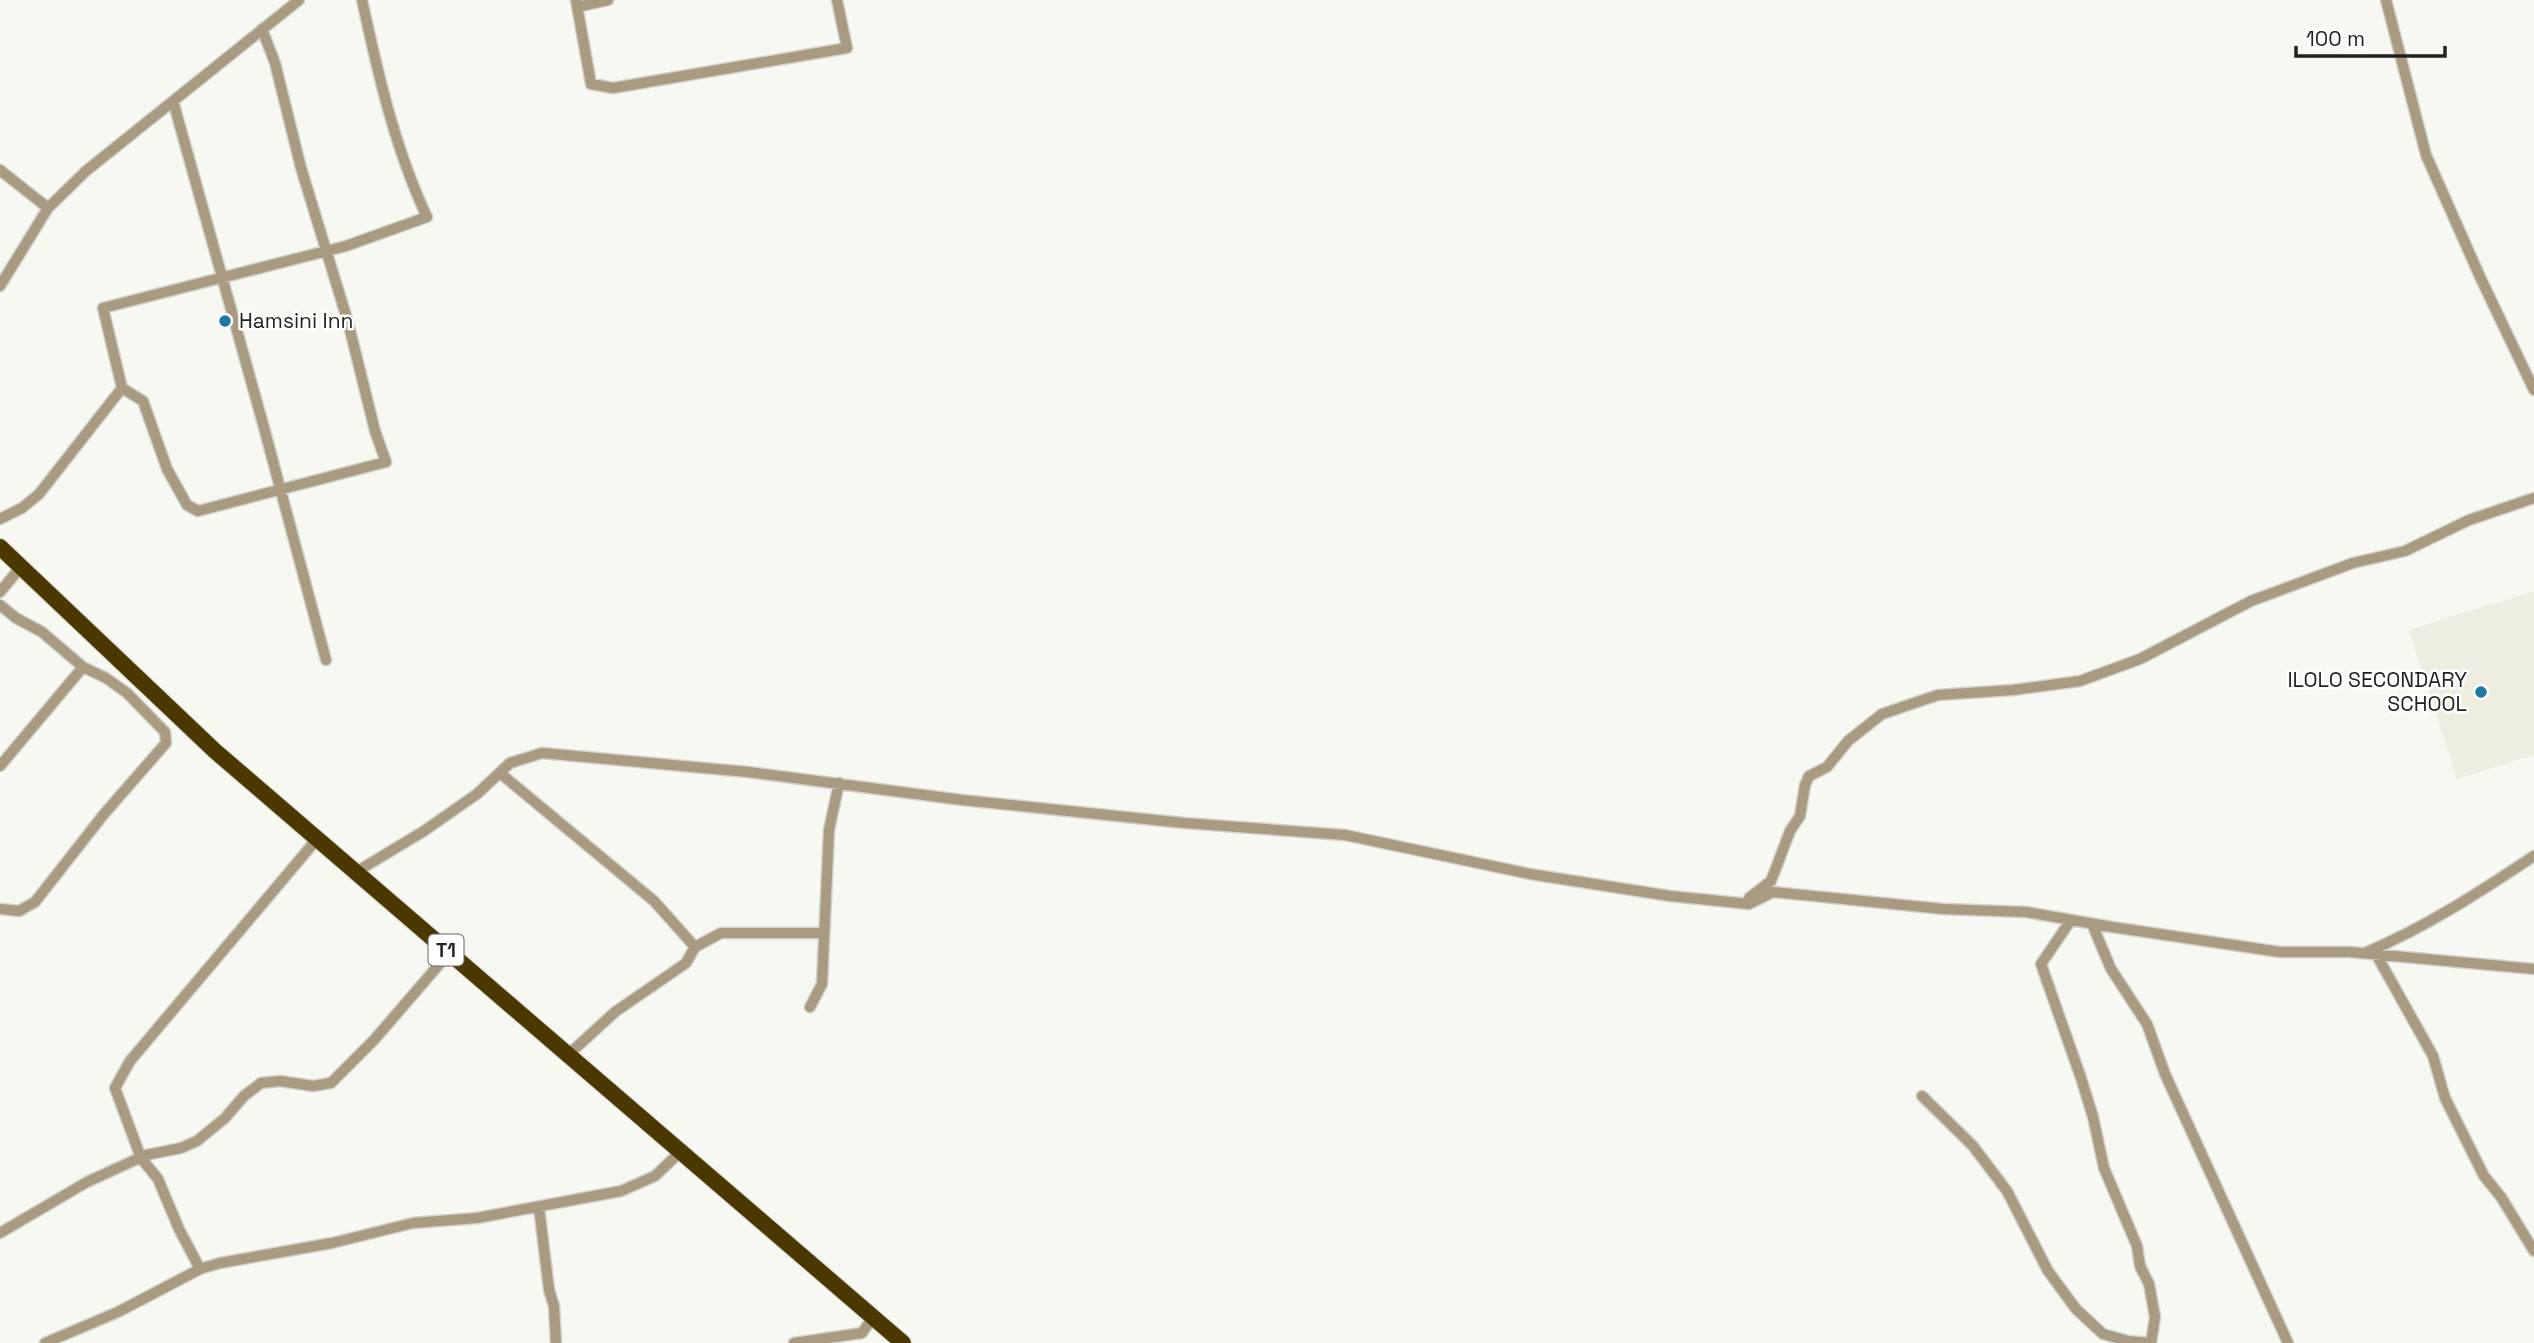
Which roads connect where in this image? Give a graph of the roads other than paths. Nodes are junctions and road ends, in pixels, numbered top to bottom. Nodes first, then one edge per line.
1 (299, 0) edge
2 (362, 0) edge
3 (608, 0) edge
4 (837, 0) edge
5 (2386, 0) edge
6 (576, 4) edge
7 (262, 29) junction
8 (173, 101) junction
9 (0, 170) edge
10 (48, 208) junction
11 (325, 252) junction
12 (222, 278) junction
13 (0, 286) edge
14 (122, 388) junction
15 (2534, 390) edge
16 (280, 489) junction
17 (2534, 498) edge
18 (0, 519) edge
19 (0, 547) edge
20 (20, 568) junction
21 (0, 592) edge
22 (0, 605) edge
23 (326, 660) dead end
24 (83, 667) junction
25 (0, 766) edge
26 (500, 773) junction
27 (839, 783) junction
28 (317, 839) junction
29 (2534, 856) edge
30 (356, 872) junction
31 (1743, 903) junction
32 (0, 909) edge
33 (2071, 920) junction
34 (2092, 923) junction
35 (824, 933) junction
36 (695, 947) junction
37 (449, 953) junction
38 (2370, 953) junction
39 (2534, 969) edge
40 (810, 1007) dead end
41 (568, 1055) junction
42 (1922, 1096) dead end
43 (680, 1152) junction
44 (141, 1158) junction
45 (539, 1207) junction
46 (0, 1233) edge
47 (2534, 1251) edge
48 (200, 1269) junction
49 (873, 1317) junction
50 (2101, 1338) edge
51 (46, 1343) edge
52 (556, 1343) edge
53 (794, 1343) edge
54 (903, 1343) edge
55 (2151, 1343) edge
56 (2288, 1343) edge

1 - 7 street
2 - 11 street
3 - 6 street
4 - 6 street
5 - 15 street
7 - 8 street
7 - 11 street
8 - 10 street
8 - 12 street
9 - 10 street
10 - 13 street
11 - 12 street
11 - 16 street
12 - 14 street
12 - 16 street
14 - 16 street
14 - 18 street
16 - 23 street
17 - 31 street
19 - 20 highway, T1
20 - 21 street
20 - 28 highway, T1
22 - 24 street
24 - 25 street
24 - 32 street
26 - 27 street
26 - 30 street
26 - 36 street
27 - 31 street
27 - 35 street
28 - 30 highway, T1
28 - 44 street
29 - 38 street
30 - 37 highway, T1
31 - 33 street
33 - 34 street
33 - 55 street
34 - 38 street
34 - 56 street
35 - 36 street
35 - 40 street
36 - 41 street
37 - 41 highway, T1
37 - 44 street
38 - 39 street
38 - 47 street
41 - 43 highway, T1
42 - 50 street
43 - 45 street
43 - 49 highway, T1
44 - 46 street
44 - 48 street
45 - 48 street
45 - 52 street
48 - 51 street
49 - 53 street
49 - 54 highway, T1
50 - 55 street

